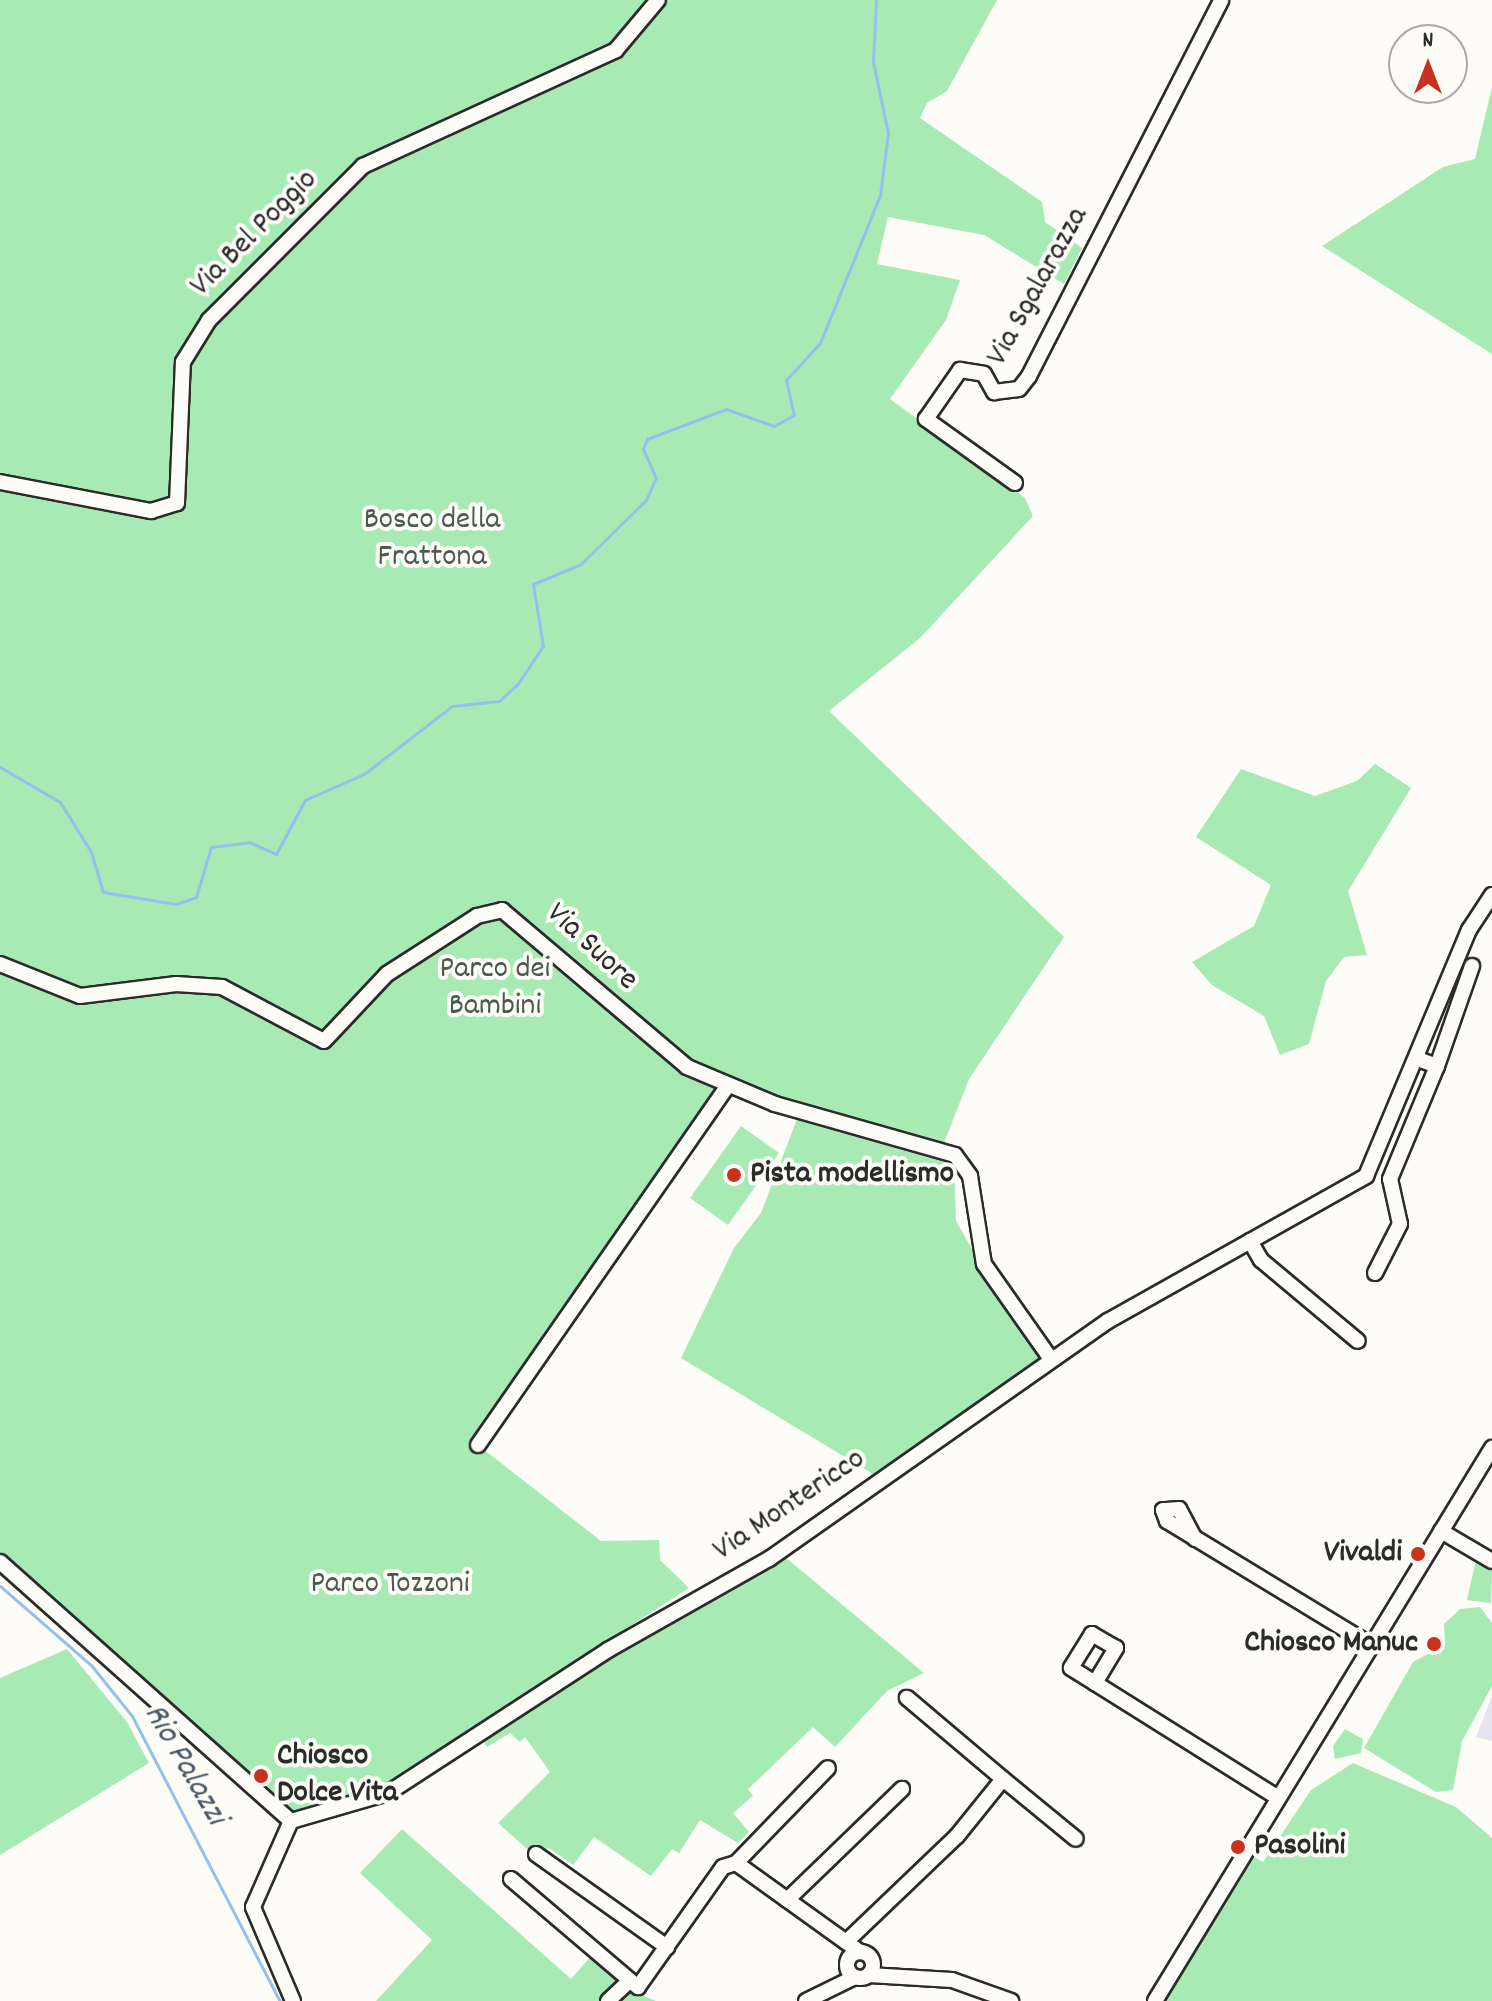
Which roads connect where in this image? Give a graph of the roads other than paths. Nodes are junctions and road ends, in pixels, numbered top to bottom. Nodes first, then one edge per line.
1 (658, 0) edge
2 (1221, 0) edge
3 (0, 482) edge
4 (1015, 483) dead end
5 (1492, 895) edge
6 (0, 964) edge
7 (1472, 966) dead end
8 (1418, 1059) junction
9 (1437, 1066) junction
10 (727, 1087) junction
11 (1250, 1241) junction
12 (1375, 1273) dead end
13 (1358, 1341) dead end
14 (1050, 1358) junction
15 (478, 1445) dead end
16 (1492, 1448) edge
17 (1441, 1531) junction
18 (1195, 1539) dead end
19 (1492, 1561) edge
20 (0, 1562) edge
21 (1371, 1645) junction
22 (1095, 1683) dead end
23 (907, 1698) dead end
24 (828, 1768) dead end
25 (1003, 1779) junction
26 (902, 1789) dead end
27 (1278, 1798) junction
28 (291, 1821) junction
29 (1076, 1839) dead end
30 (536, 1854) dead end
31 (736, 1863) junction
32 (511, 1879) dead end
33 (787, 1900) junction
34 (851, 1939) junction
35 (667, 1947) junction
36 (860, 1963) junction
37 (630, 1986) junction
38 (293, 2001) edge
39 (608, 2001) edge
40 (806, 2001) edge
41 (1011, 2001) edge
42 (1155, 2001) edge

1 - 3 street, Via Bel Poggio
2 - 4 street, Via Sgalarazza
5 - 8 street, Via Montericco
6 - 10 street, Via Suore
7 - 9 street
8 - 9 street
8 - 11 street, Via Montericco
9 - 12 street
10 - 14 street, Via Suore
10 - 15 street
11 - 13 street
11 - 14 street, Via Montericco
14 - 28 street, Via Montericco
16 - 17 street
17 - 19 street
17 - 21 street
18 - 21 street
20 - 28 street
21 - 27 street
22 - 27 street
23 - 25 street
24 - 31 street
25 - 29 street
25 - 34 street
26 - 33 street
27 - 42 street
28 - 38 street
30 - 35 street
31 - 33 street
31 - 35 street
32 - 37 street
33 - 34 street
34 - 36 street
35 - 37 street
36 - 40 street
36 - 41 street
37 - 39 street

